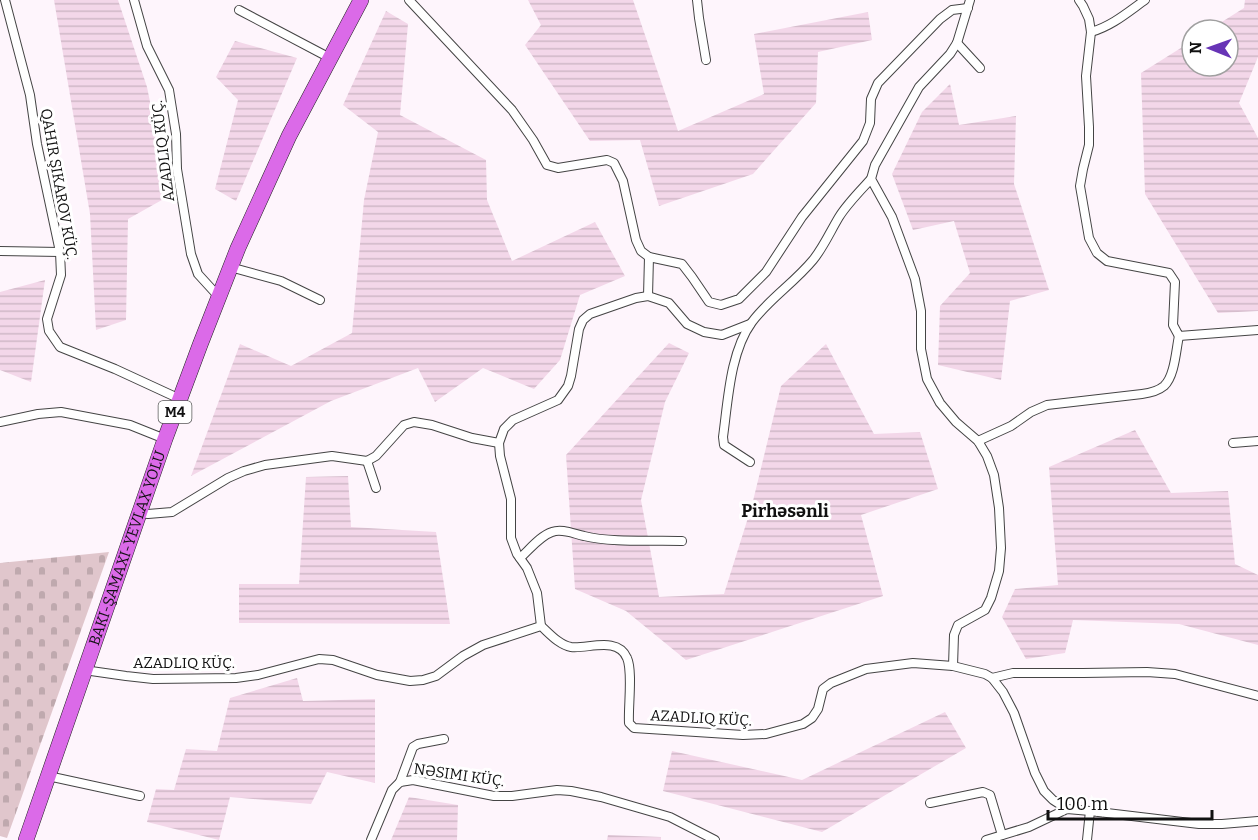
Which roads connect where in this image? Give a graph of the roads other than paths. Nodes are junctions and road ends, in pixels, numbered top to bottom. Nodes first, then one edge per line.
1 (4, 0) edge
2 (134, 0) edge
3 (361, 0) edge
4 (409, 0) edge
5 (698, 0) edge
6 (1079, 0) edge
7 (1145, 0) edge
8 (969, 4) edge
9 (239, 10) dead end
10 (1091, 32) junction
11 (957, 43) junction
12 (330, 58) junction
13 (706, 60) dead end
14 (980, 68) dead end
15 (871, 179) junction
16 (0, 251) edge
17 (60, 252) junction
18 (650, 257) junction
19 (230, 267) junction
20 (648, 296) junction
21 (219, 297) junction
22 (320, 300) dead end
23 (750, 324) junction
24 (1258, 330) edge
25 (1179, 336) junction
26 (180, 399) junction
27 (0, 422) edge
28 (165, 439) junction
29 (978, 441) junction
30 (1258, 441) edge
31 (499, 442) junction
32 (1233, 443) dead end
33 (367, 461) junction
34 (750, 462) dead end
35 (376, 488) dead end
36 (139, 513) junction
37 (682, 541) dead end
38 (520, 558) junction
39 (540, 626) junction
40 (953, 666) junction
41 (84, 670) junction
42 (992, 678) junction
43 (1258, 696) edge
44 (444, 739) dead end
45 (48, 776) junction
46 (400, 782) junction
47 (140, 796) dead end
48 (930, 803) dead end
49 (1067, 809) junction
50 (1090, 811) junction
51 (1258, 821) edge
52 (1002, 835) junction
53 (26, 840) edge
54 (371, 840) edge
55 (715, 840) edge
56 (986, 840) edge
57 (1087, 840) edge

1 - 17 street, QAHIR ŞIKAROV KÜÇ.
2 - 21 street
3 - 12 highway, M4
4 - 18 street
5 - 13 street
6 - 10 street
7 - 10 street
8 - 11 street
8 - 18 street
9 - 12 street
10 - 25 street
11 - 14 street
11 - 15 street
12 - 19 highway, M4
15 - 23 street
15 - 29 street
16 - 17 street
17 - 26 street, QAHIR ŞIKAROV KÜÇ.
18 - 20 street
19 - 21 highway, M4
19 - 22 street
20 - 23 street
20 - 31 street
21 - 26 highway, M4
23 - 34 street
24 - 25 street
25 - 29 street
26 - 28 highway, M4
27 - 28 street
28 - 36 highway, M4
29 - 40 street
30 - 32 street
31 - 33 street
31 - 38 street
33 - 35 street
33 - 36 street
36 - 41 highway, M4
37 - 38 street
38 - 39 street
39 - 40 street
39 - 41 street
40 - 42 street
41 - 45 highway, M4
42 - 43 street
42 - 49 street
44 - 46 street
45 - 47 street
45 - 53 highway, M4
46 - 54 street, NƏSIMI KÜÇ.
46 - 55 street, NƏSIMI KÜÇ.
48 - 52 street
49 - 50 street
49 - 52 street
50 - 51 street
50 - 57 street
52 - 56 street

